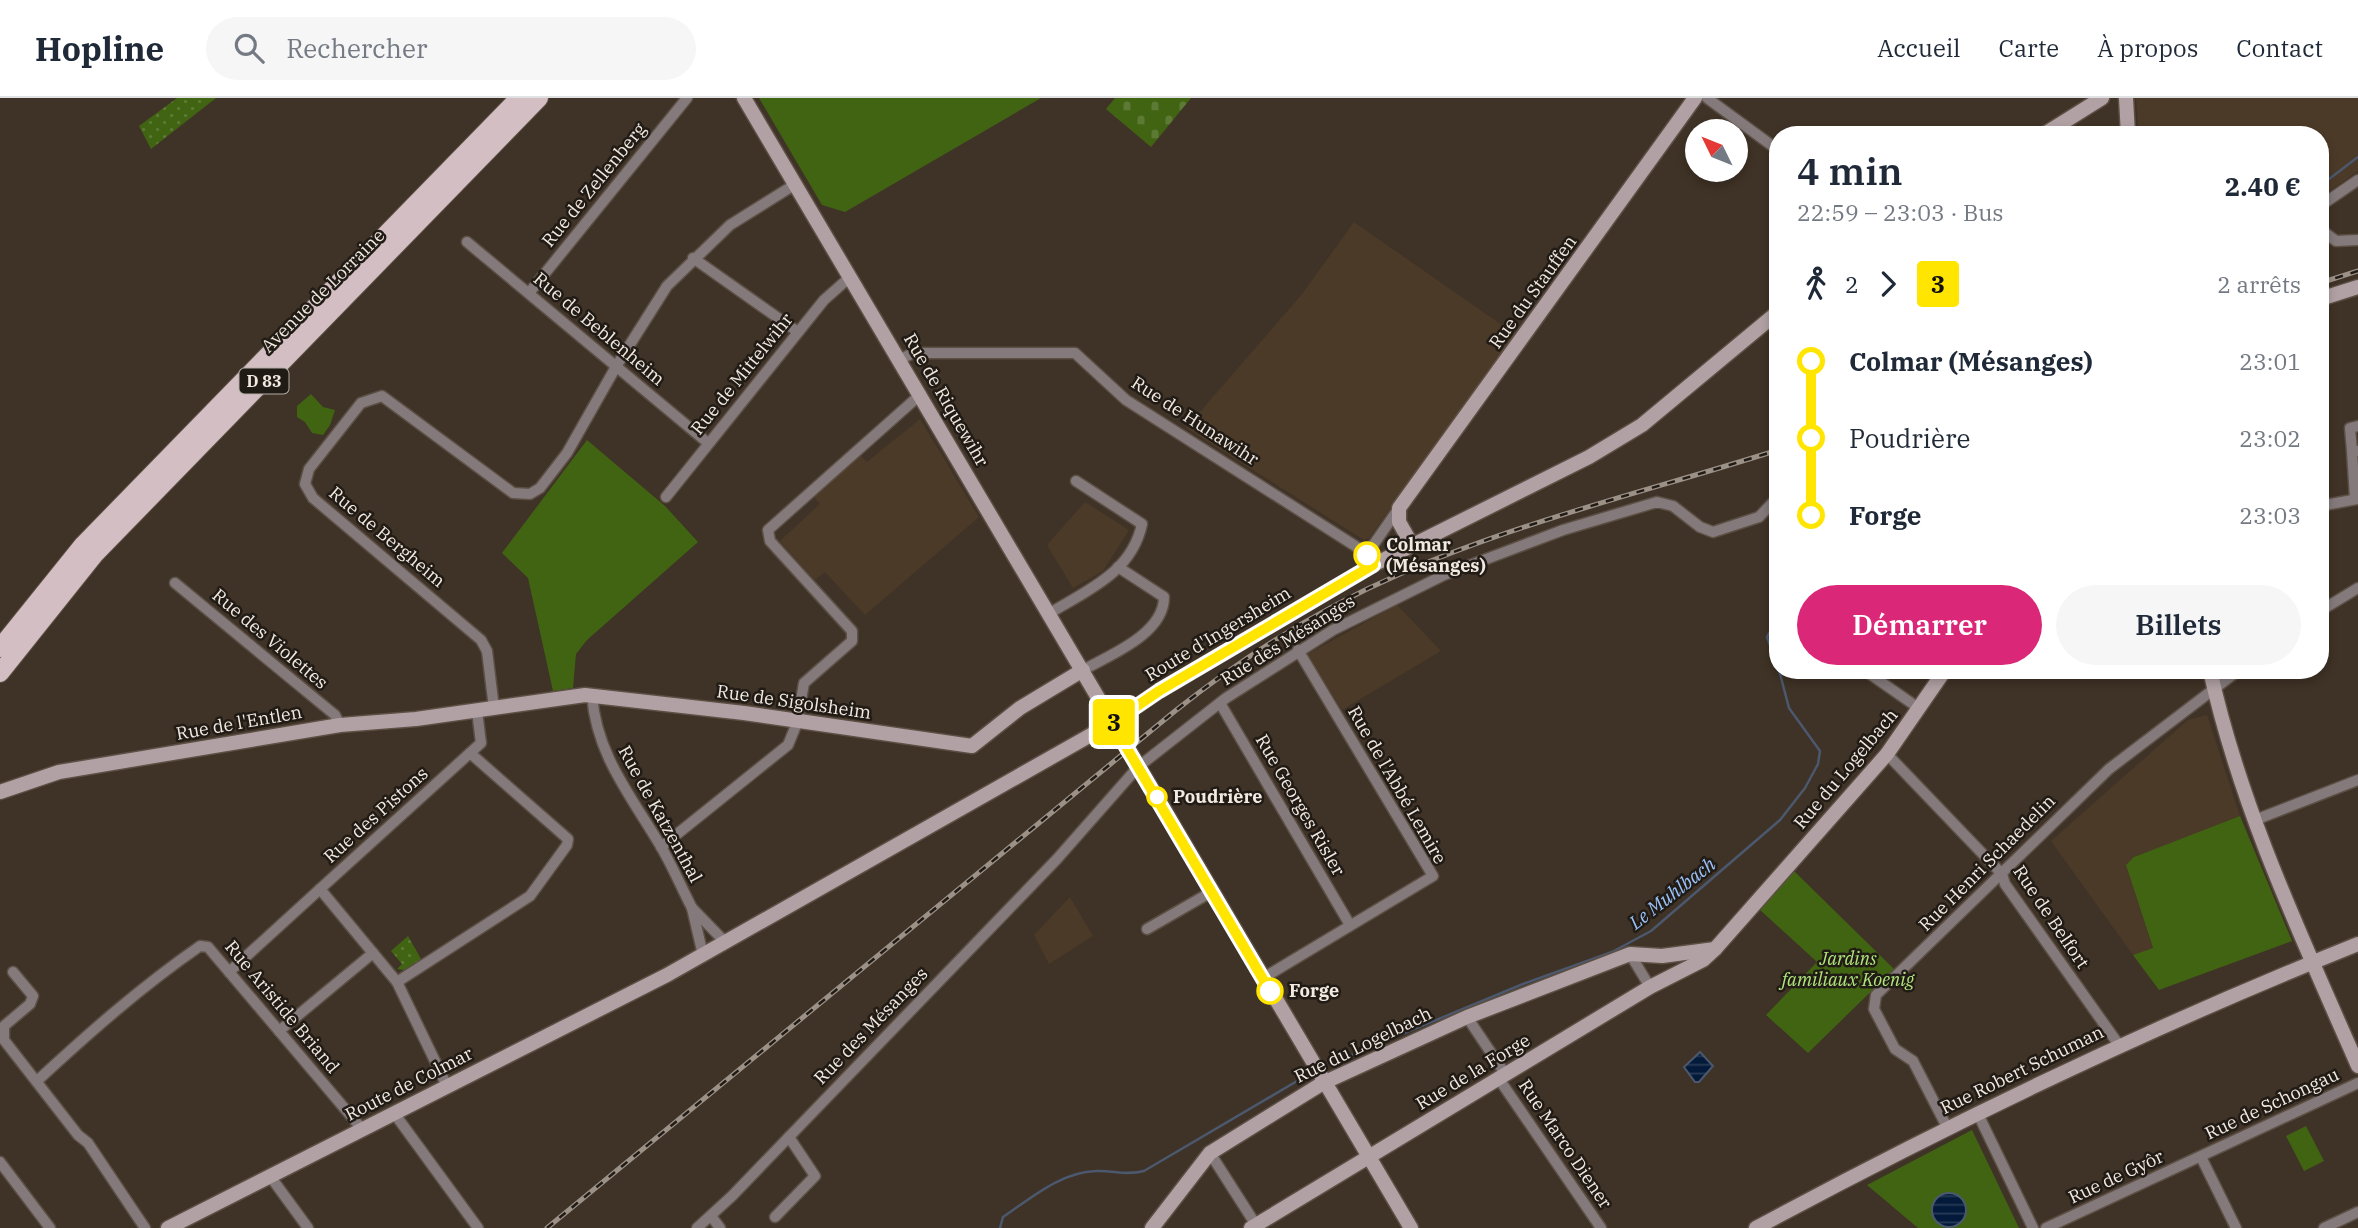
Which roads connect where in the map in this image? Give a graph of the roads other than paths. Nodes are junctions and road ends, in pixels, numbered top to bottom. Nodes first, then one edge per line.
1 (519, 98) edge
2 (539, 98) edge
3 (687, 98) edge
4 (744, 98) edge
5 (1695, 98) edge
6 (1707, 98) edge
7 (2102, 98) edge
8 (2126, 98) edge
9 (2057, 126) edge
10 (2128, 126) edge
11 (1769, 143) edge
12 (2358, 180) edge
13 (794, 185) junction
14 (2329, 200) edge
15 (2329, 236) edge
16 (2358, 240) edge
17 (467, 242) dead end
18 (693, 258) junction
19 (850, 277) junction
20 (2358, 287) edge
21 (529, 293) junction
22 (2329, 296) edge
23 (1769, 319) edge
24 (798, 332) junction
25 (901, 359) junction
26 (617, 365) junction
27 (921, 394) junction
28 (2358, 426) edge
29 (708, 443) junction
30 (2355, 451) edge
31 (1076, 481) dead end
32 (666, 497) dead end
33 (2356, 499) edge
34 (2329, 504) edge
35 (1769, 506) edge
36 (1399, 508) junction
37 (1412, 545) junction
38 (1370, 559) junction
39 (1118, 567) junction
40 (175, 583) dead end
41 (2358, 588) edge
42 (2329, 606) edge
43 (1050, 613) junction
44 (0, 648) edge
45 (1298, 650) junction
46 (1083, 670) junction
47 (0, 673) edge
48 (1877, 679) edge
49 (1939, 679) edge
50 (2212, 679) edge
51 (2226, 679) edge
52 (2214, 688) junction
53 (592, 695) junction
54 (1220, 703) junction
55 (494, 708) junction
56 (1920, 709) junction
57 (477, 711) junction
58 (797, 723) junction
59 (1112, 723) junction
60 (340, 725) junction
61 (470, 753) junction
62 (1887, 754) junction
63 (1138, 767) junction
64 (2358, 780) edge
65 (5, 790) edge
66 (2255, 820) junction
67 (661, 847) junction
68 (2002, 874) junction
69 (320, 889) junction
70 (1213, 891) junction
71 (692, 908) junction
72 (1350, 925) junction
73 (1147, 929) dead end
74 (725, 942) junction
75 (2358, 944) edge
76 (1715, 949) junction
77 (373, 953) junction
78 (1630, 954) junction
79 (703, 955) junction
80 (2312, 962) junction
81 (13, 972) dead end
82 (229, 972) junction
83 (667, 975) joint
84 (1263, 978) junction
85 (397, 982) junction
86 (1650, 987) junction
87 (1467, 1017) junction
88 (279, 1031) junction
89 (2119, 1045) junction
90 (2358, 1066) edge
91 (1502, 1077) junction
92 (37, 1081) junction
93 (1323, 1083) junction
94 (2358, 1083) edge
95 (447, 1086) dead end
96 (1977, 1112) junction
97 (394, 1113) junction
98 (1947, 1127) junction
99 (362, 1129) junction
100 (789, 1137) junction
101 (1210, 1153) junction
102 (1368, 1156) junction
103 (2201, 1157) junction
104 (0, 1163) edge
105 (270, 1176) junction
106 (2358, 1212) edge
107 (711, 1216) junction
108 (775, 1217) dead end
109 (1253, 1226) edge
110 (50, 1228) edge
111 (145, 1228) edge
112 (168, 1228) edge
113 (308, 1228) edge
114 (478, 1228) edge
115 (697, 1228) edge
116 (720, 1228) edge
117 (1152, 1228) edge
118 (1411, 1228) edge
119 (1601, 1228) edge
120 (1756, 1228) edge
121 (2033, 1228) edge
122 (2046, 1228) edge
123 (2236, 1228) edge
124 (2324, 1228) edge

1 - 44 main road, Avenue de Lorraine / D 83
2 - 47 main road, Avenue de Lorraine / D 83
3 - 21 street, Rue de Zellenberg
4 - 13 street, Rue de Riquewihr
5 - 36 street, Rue du Stauffen
6 - 11 street
7 - 9 street
8 - 10 street
12 - 14 street
13 - 18 street
13 - 19 street, Rue de Riquewihr
15 - 16 street
17 - 21 street, Rue de Beblenheim
18 - 24 street
18 - 26 street
19 - 24 street, Rue de Mittelwihr
19 - 25 street, Rue de Riquewihr
20 - 22 street
21 - 26 street, Rue de Beblenheim
23 - 37 street, Route d'Ingersheim
24 - 29 street, Rue de Mittelwihr
25 - 27 street, Rue de Riquewihr
25 - 38 street, Rue de Hunawihr
26 - 29 street, Rue de Beblenheim
26 - 55 street, Rue de Bergheim
27 - 43 street, Rue de Riquewihr
27 - 58 street
28 - 30 street
29 - 32 street, Rue de Mittelwihr
30 - 33 street
31 - 39 street
33 - 34 street
35 - 45 street, Rue des Mésanges
36 - 37 street
36 - 38 street, Rue du Stauffen
37 - 38 street, Route d'Ingersheim
38 - 59 street, Route d'Ingersheim
39 - 43 street
39 - 46 street
40 - 60 street, Rue des Violettes
41 - 42 street
43 - 46 street, Rue de Riquewihr
45 - 54 street, Rue des Mésanges
45 - 72 street, Rue de l'Abbé Lemire
46 - 58 street, Rue de Sigolsheim
46 - 59 street, Rue de Riquewihr
48 - 56 street
49 - 56 street, Rue du Logelbach
50 - 52 street
51 - 52 street, Rue Henri Schaedelin
52 - 66 street
52 - 68 street, Rue Henri Schaedelin
53 - 55 street, Rue de Sigolsheim
53 - 58 street, Rue de Sigolsheim
53 - 67 street, Rue de Katzenthal
54 - 63 street, Rue des Mésanges
54 - 72 street, Rue Georges Risler
55 - 57 street, Rue de Sigolsheim
56 - 62 street, Rue du Logelbach
57 - 60 street, Rue de l'Entlen
57 - 61 street
58 - 67 street
59 - 63 street, Rue de Riquewihr
59 - 74 street, Route d'Ingersheim
60 - 65 street, Rue de l'Entlen
61 - 69 street, Rue des Pistons
61 - 85 street
62 - 68 street, Rue de Belfort
62 - 76 street, Rue du Logelbach
63 - 70 street, Rue de Riquewihr
63 - 100 street, Rue des Mésanges
64 - 66 street
66 - 80 street
67 - 71 street, Rue de Katzenthal
68 - 89 street, Rue de Belfort
68 - 98 street, Rue Henri Schaedelin
69 - 77 street, Rue des Pistons
69 - 82 street
70 - 73 street
70 - 84 street, Rue de Riquewihr
71 - 74 street, Rue de Katzenthal
71 - 79 street, Rue de Katzenthal
72 - 84 street, Rue de l'Abbé Lemire
74 - 79 street, Route d'Ingersheim
75 - 80 street, Rue Robert Schuman
76 - 78 street, Rue du Logelbach
76 - 86 street, Rue de la Forge
77 - 85 street, Rue des Pistons
77 - 88 street
78 - 86 street
78 - 87 street, Rue du Logelbach
79 - 83 street, Route d'Ingersheim
80 - 89 street, Rue Robert Schuman
80 - 90 street
81 - 92 street
82 - 88 street, Rue Aristide Briand
82 - 92 street, Rue Aristide Briand
83 - 97 street, Route de Colmar
84 - 93 street, Rue de Riquewihr
85 - 95 street, Rue des Pistons
86 - 91 street, Rue de la Forge
87 - 91 street, Rue Marco Diener
87 - 93 street, Rue du Logelbach
88 - 99 street, Rue Aristide Briand
89 - 96 street, Rue Robert Schuman
91 - 102 street, Rue de la Forge
91 - 119 street, Rue Marco Diener
92 - 111 street
93 - 101 street, Rue du Logelbach
93 - 102 street, Rue de Riquewihr
94 - 103 street, Rue de Schongau
96 - 98 street, Rue Robert Schuman
96 - 121 street
97 - 99 street, Route de Colmar
97 - 114 street
98 - 120 street, Rue Robert Schuman
99 - 105 street, Route de Colmar
100 - 107 street, Rue des Mésanges
100 - 108 street
101 - 109 street
101 - 117 street, Rue du Logelbach
102 - 109 street, Rue de la Forge
102 - 118 street, Rue de Riquewihr
103 - 122 street, Rue de Gyôr
103 - 123 street
104 - 110 street
105 - 112 street, Route de Colmar
105 - 113 street
106 - 124 street
107 - 115 street, Rue des Mésanges
107 - 116 street

